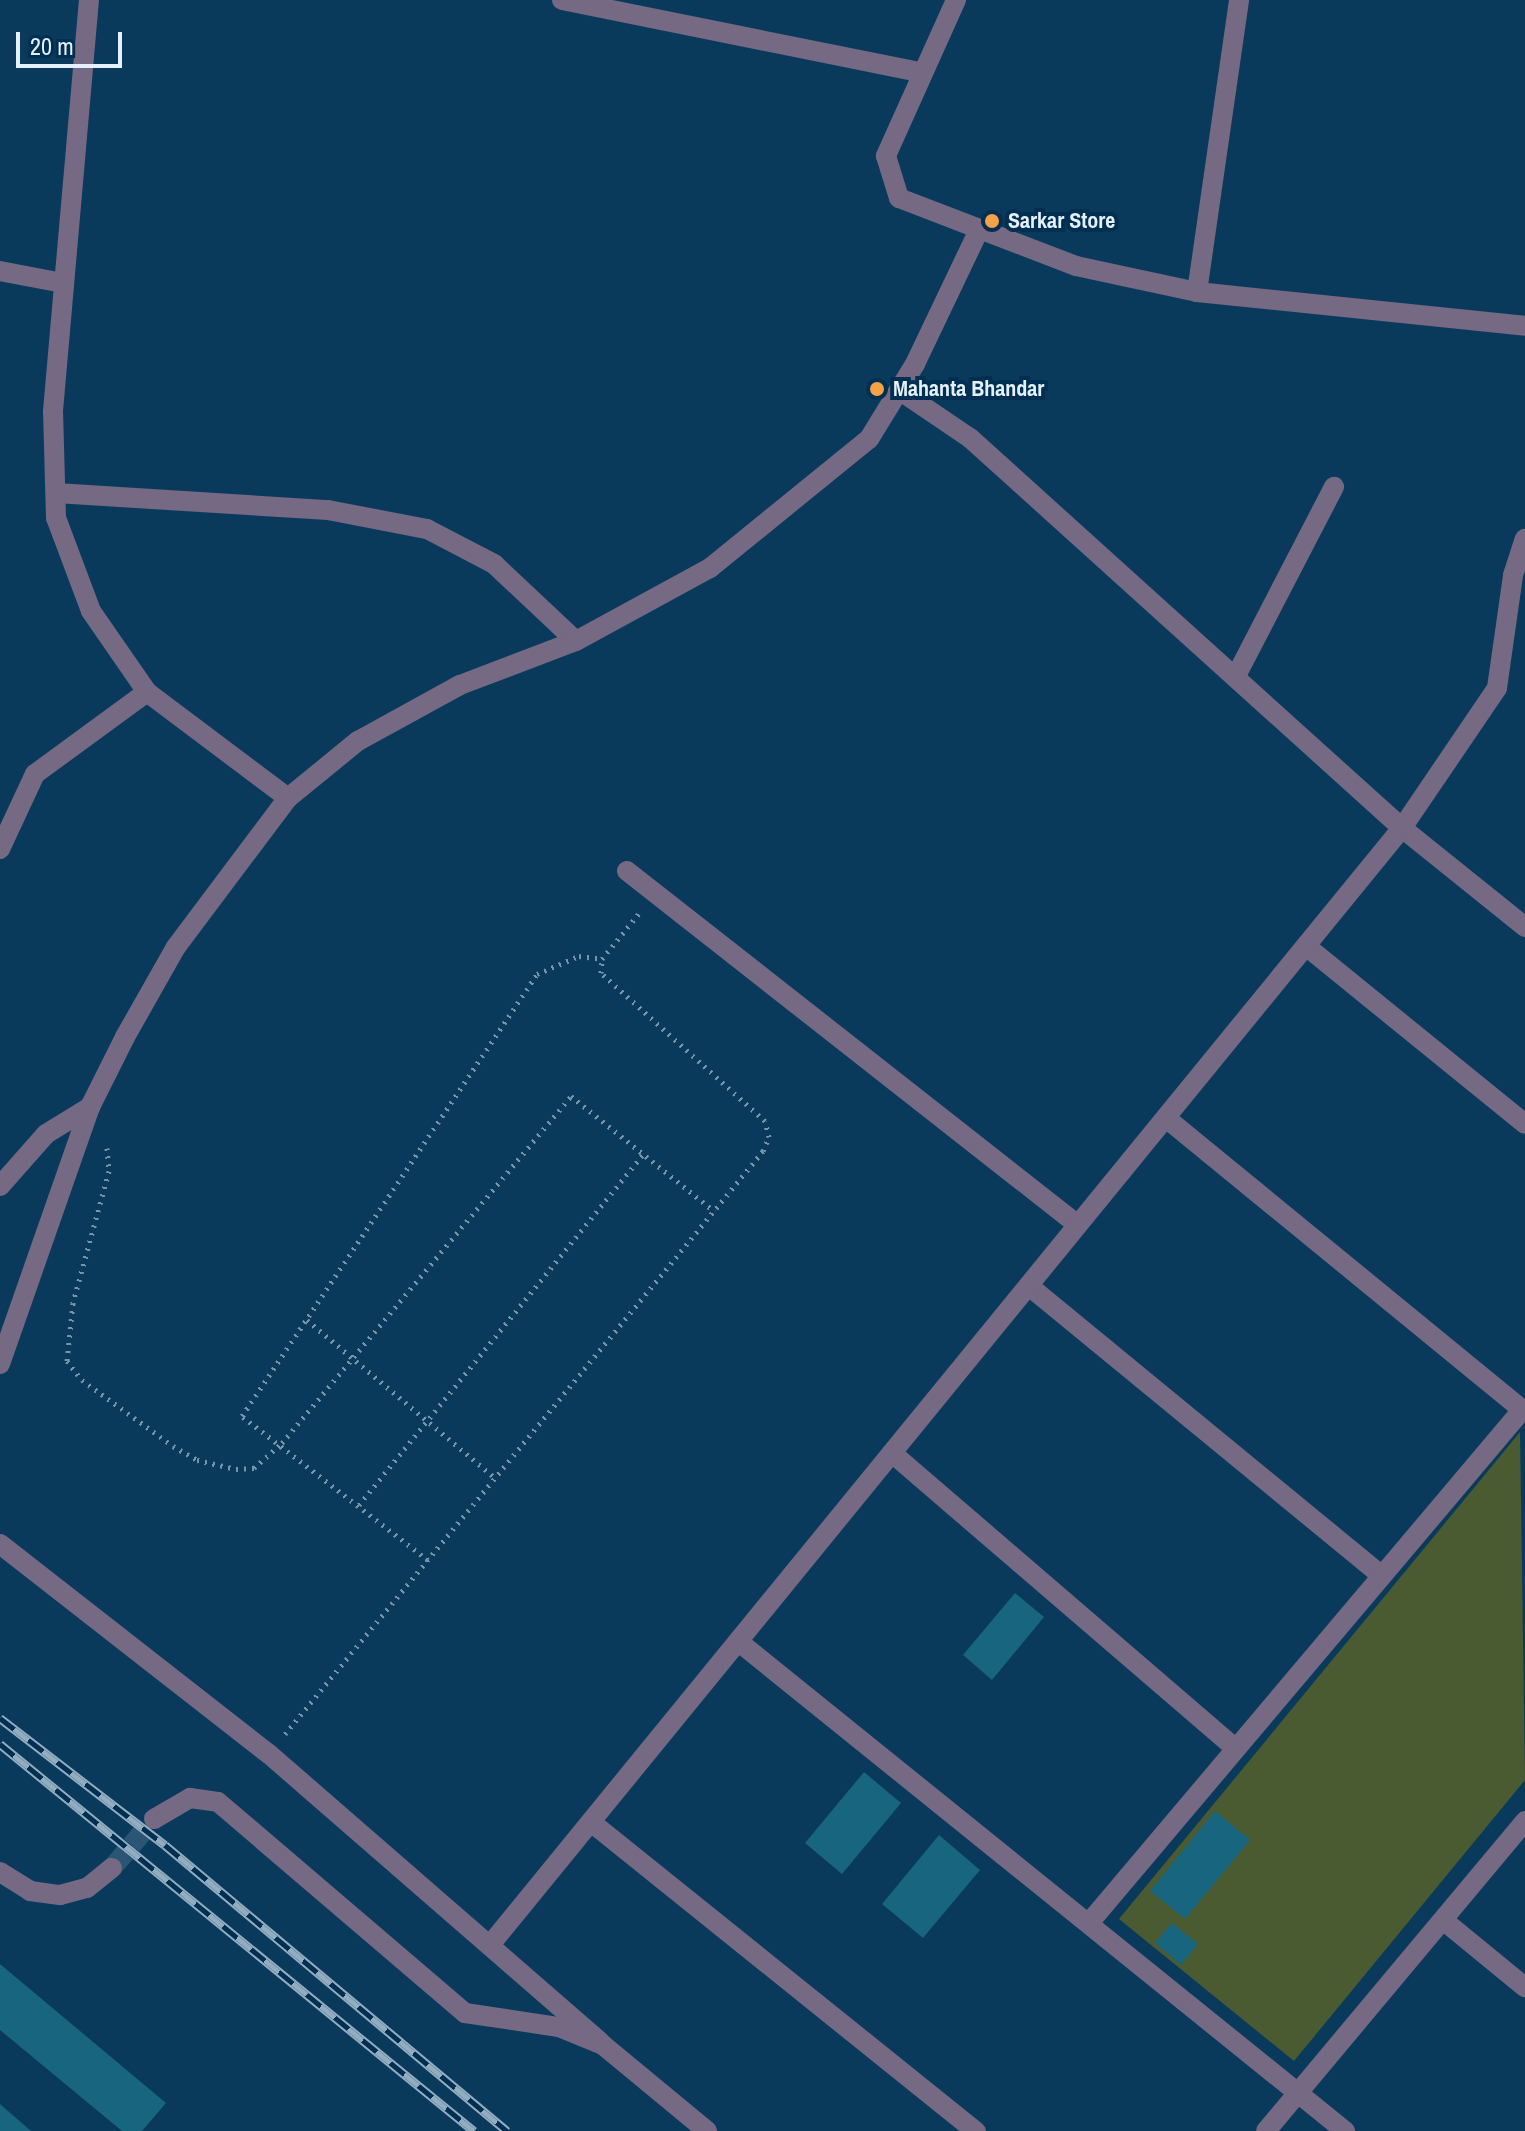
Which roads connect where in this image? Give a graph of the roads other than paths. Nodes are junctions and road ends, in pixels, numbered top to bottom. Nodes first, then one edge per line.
1 (89, 0) edge
2 (562, 0) edge
3 (956, 0) edge
4 (1239, 0) edge
5 (920, 72) junction
6 (978, 232) junction
7 (0, 271) edge
8 (63, 283) junction
9 (1197, 292) junction
10 (1525, 326) edge
11 (899, 390) junction
12 (1334, 487) dead end
13 (56, 493) junction
14 (1525, 539) edge
15 (576, 641) junction
16 (1515, 662) edge
17 (1237, 674) junction
18 (147, 692) junction
19 (288, 798) junction
20 (1402, 828) junction
21 (0, 849) edge
22 (627, 871) dead end
23 (1525, 927) edge
24 (1306, 946) junction
25 (90, 1107) junction
26 (1166, 1118) junction
27 (1525, 1124) edge
28 (0, 1186) edge
29 (1078, 1225) junction
30 (1029, 1286) junction
31 (0, 1364) edge
32 (1524, 1411) edge
33 (892, 1453) junction
34 (0, 1544) edge
35 (1379, 1574) junction
36 (739, 1642) junction
37 (1235, 1748) junction
38 (154, 1819) tunnel mouth
39 (1525, 1821) edge
40 (591, 1822) junction
41 (112, 1868) tunnel mouth
42 (0, 1872) edge
43 (1443, 1920) junction
44 (1089, 1923) junction
45 (490, 1945) junction
46 (1525, 1987) edge
47 (603, 2045) junction
48 (1299, 2092) junction
49 (707, 2131) edge
50 (976, 2131) edge
51 (1266, 2131) edge
52 (1345, 2131) edge

1 - 8 street
2 - 5 street
3 - 5 street
4 - 9 street
5 - 6 street
6 - 9 street
6 - 11 street
7 - 8 street
8 - 13 street
9 - 10 street
11 - 15 street
11 - 17 street
12 - 17 street
13 - 15 street
13 - 18 street
14 - 16 street
15 - 19 street
16 - 20 street
17 - 20 street
18 - 19 street
18 - 21 street
19 - 25 street
20 - 23 street
20 - 24 street
22 - 29 street
24 - 26 street
24 - 27 street
25 - 28 street
25 - 31 street
26 - 29 street
26 - 32 street
29 - 30 street
30 - 33 street
30 - 35 street
32 - 35 street
33 - 36 street
33 - 37 street
34 - 45 street
35 - 37 street
36 - 40 street
36 - 44 street
37 - 44 street
38 - 47 street
39 - 43 street
40 - 45 street
40 - 50 street
41 - 42 street
43 - 46 street
43 - 48 street
44 - 48 street
45 - 47 street
47 - 49 street
48 - 51 street
48 - 52 street

